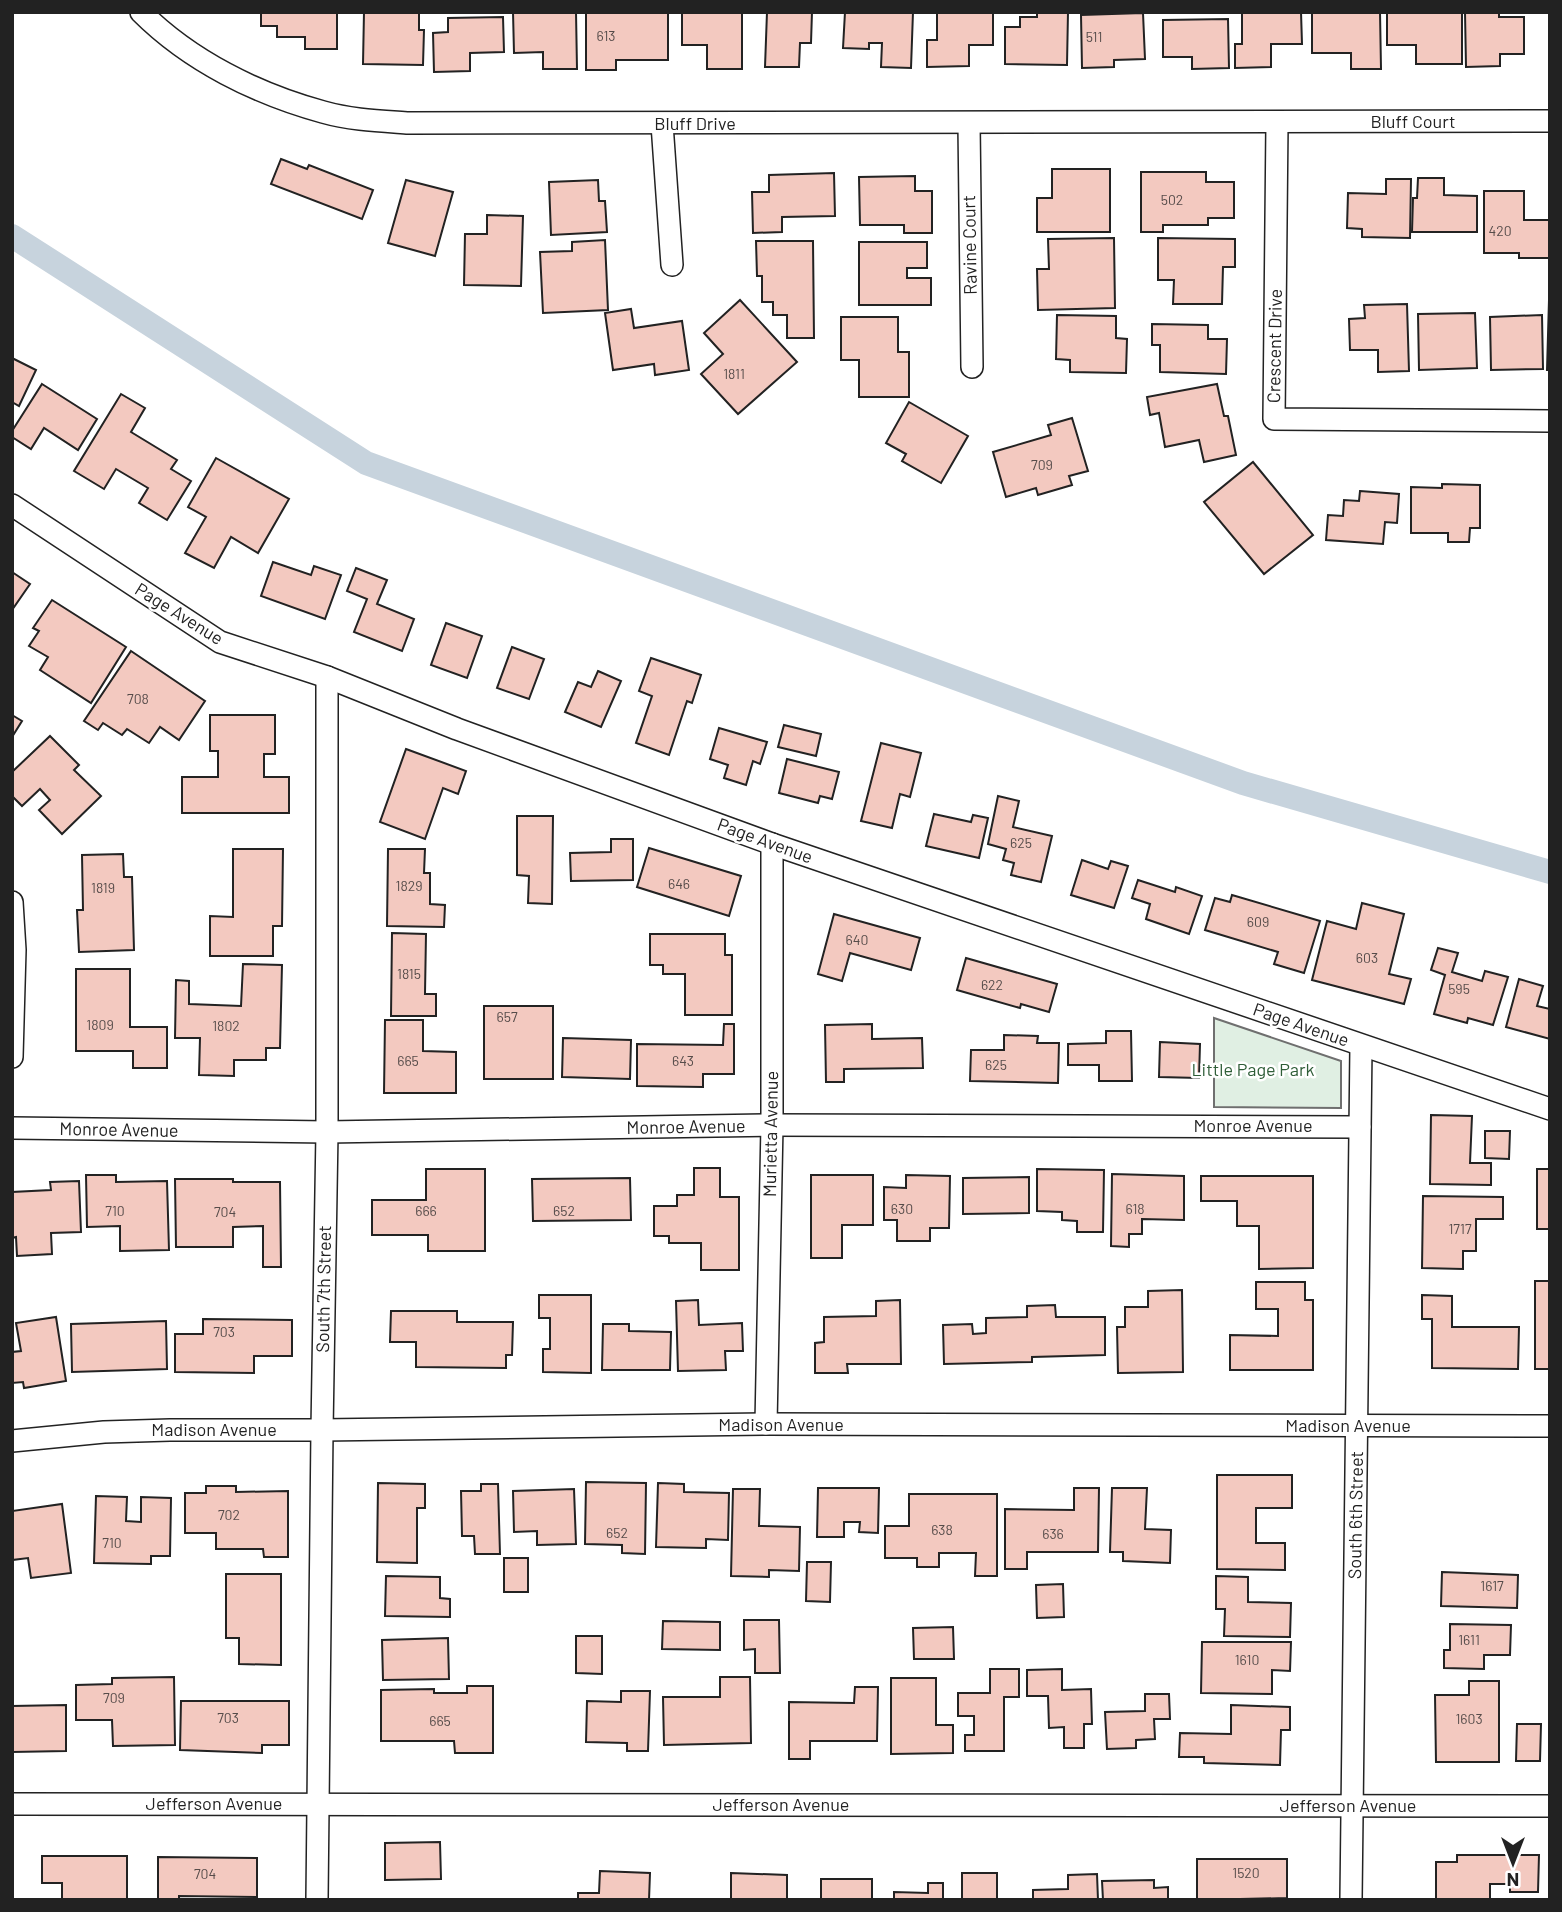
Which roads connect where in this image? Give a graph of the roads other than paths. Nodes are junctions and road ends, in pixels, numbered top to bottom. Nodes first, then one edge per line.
1 (141, 12) edge
2 (1550, 121) edge
3 (1277, 122) junction
4 (662, 124) junction
5 (969, 124) junction
6 (672, 265) dead end
7 (972, 367) dead end
8 (1550, 421) edge
9 (12, 505) edge
10 (327, 677) junction
11 (772, 844) junction
12 (12, 902) edge
13 (1361, 1046) junction
14 (12, 1057) edge
15 (1550, 1110) edge
16 (772, 1125) junction
17 (1360, 1127) junction
18 (12, 1128) edge
19 (327, 1132) junction
20 (766, 1424) junction
21 (1357, 1426) junction
22 (1550, 1426) edge
23 (321, 1430) junction
24 (12, 1441) edge
25 (12, 1804) edge
26 (319, 1805) junction
27 (1353, 1806) junction
28 (1550, 1806) edge
29 (317, 1900) edge
30 (1352, 1900) edge

1 - 4 street, Bluff Drive
2 - 3 street, Bluff Court
3 - 5 street, Bluff Drive
3 - 8 street, Crescent Drive
4 - 5 street, Bluff Drive
4 - 6 street
5 - 7 street, Ravine Court
9 - 10 street, Page Avenue
10 - 11 street, Page Avenue
10 - 19 street, South 7th Street
11 - 13 street, Page Avenue
11 - 16 street, Murietta Avenue
12 - 14 street
13 - 15 street, Page Avenue
13 - 17 street, South 6th Street
16 - 17 street, Monroe Avenue
16 - 19 street, Monroe Avenue
16 - 20 street, Murietta Avenue
17 - 21 street, South 6th Street
18 - 19 street, Monroe Avenue
19 - 23 street, South 7th Street
20 - 21 street, Madison Avenue
20 - 23 street, Madison Avenue
21 - 22 street, Madison Avenue
21 - 27 street, South 6th Street
23 - 24 street, Madison Avenue
23 - 26 street, South 7th Street
25 - 26 street, Jefferson Avenue
26 - 27 street, Jefferson Avenue
26 - 29 street, South 7th Street
27 - 28 street, Jefferson Avenue
27 - 30 street, South 6th Street

